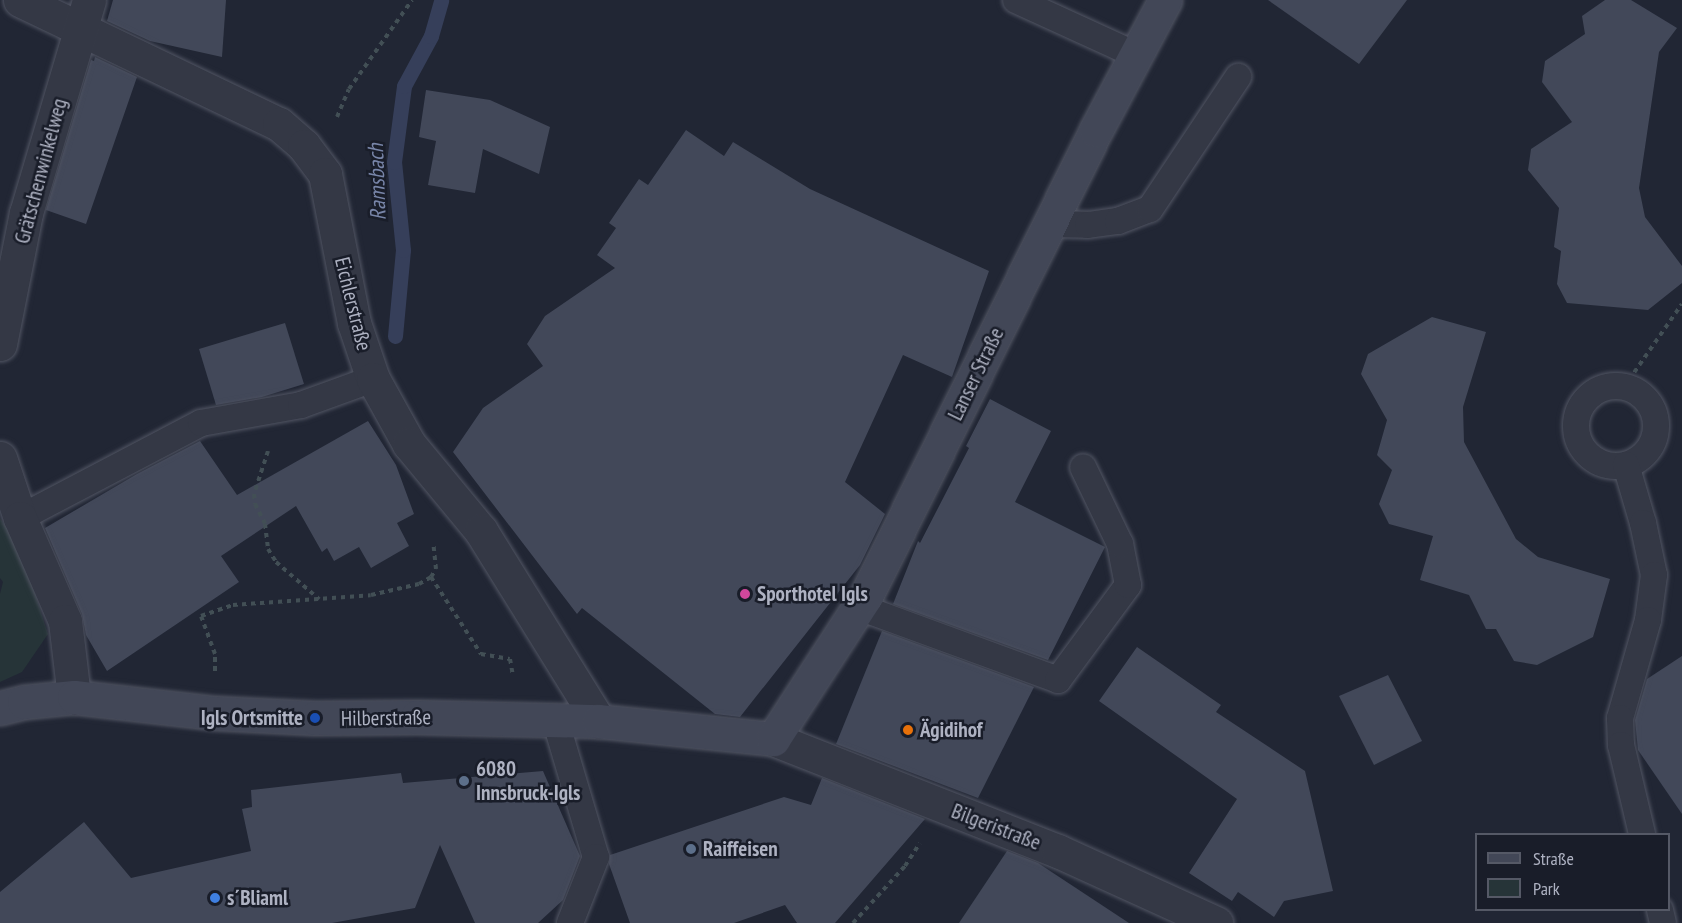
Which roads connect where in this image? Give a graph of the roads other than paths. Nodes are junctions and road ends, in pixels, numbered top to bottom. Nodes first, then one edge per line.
1 (20, 0) edge
2 (1016, 0) edge
3 (1166, 0) edge
4 (85, 15) edge
5 (1134, 54) junction
6 (1238, 77) dead end
7 (1049, 224) junction
8 (0, 344) edge
9 (373, 379) junction
10 (0, 458) edge
11 (1626, 465) junction
12 (1083, 467) dead end
13 (20, 518) junction
14 (858, 608) junction
15 (74, 697) junction
16 (0, 708) edge
17 (555, 719) junction
18 (599, 721) junction
19 (772, 739) junction
20 (1642, 833) edge
21 (570, 923) edge
22 (1216, 923) edge

1 - 4 street, Eichlerstraße
2 - 5 lane
3 - 5 main road, Lanser Straße
4 - 8 street, Grätschenwinkelweg
4 - 9 street, Eichlerstraße
5 - 7 main road, Lanser Straße
6 - 7 lane
7 - 14 main road, Lanser Straße
9 - 13 lane
9 - 18 street, Eichlerstraße
10 - 13 street
11 - 11 lane
11 - 20 lane
12 - 14 lane
13 - 15 street
14 - 19 main road, Lanser Straße
15 - 16 main road, Hilberstraße
15 - 17 main road, Hilberstraße
17 - 18 main road, Hilberstraße
17 - 21 lane
18 - 19 main road, Hilberstraße
19 - 22 street, Bilgeristraße

